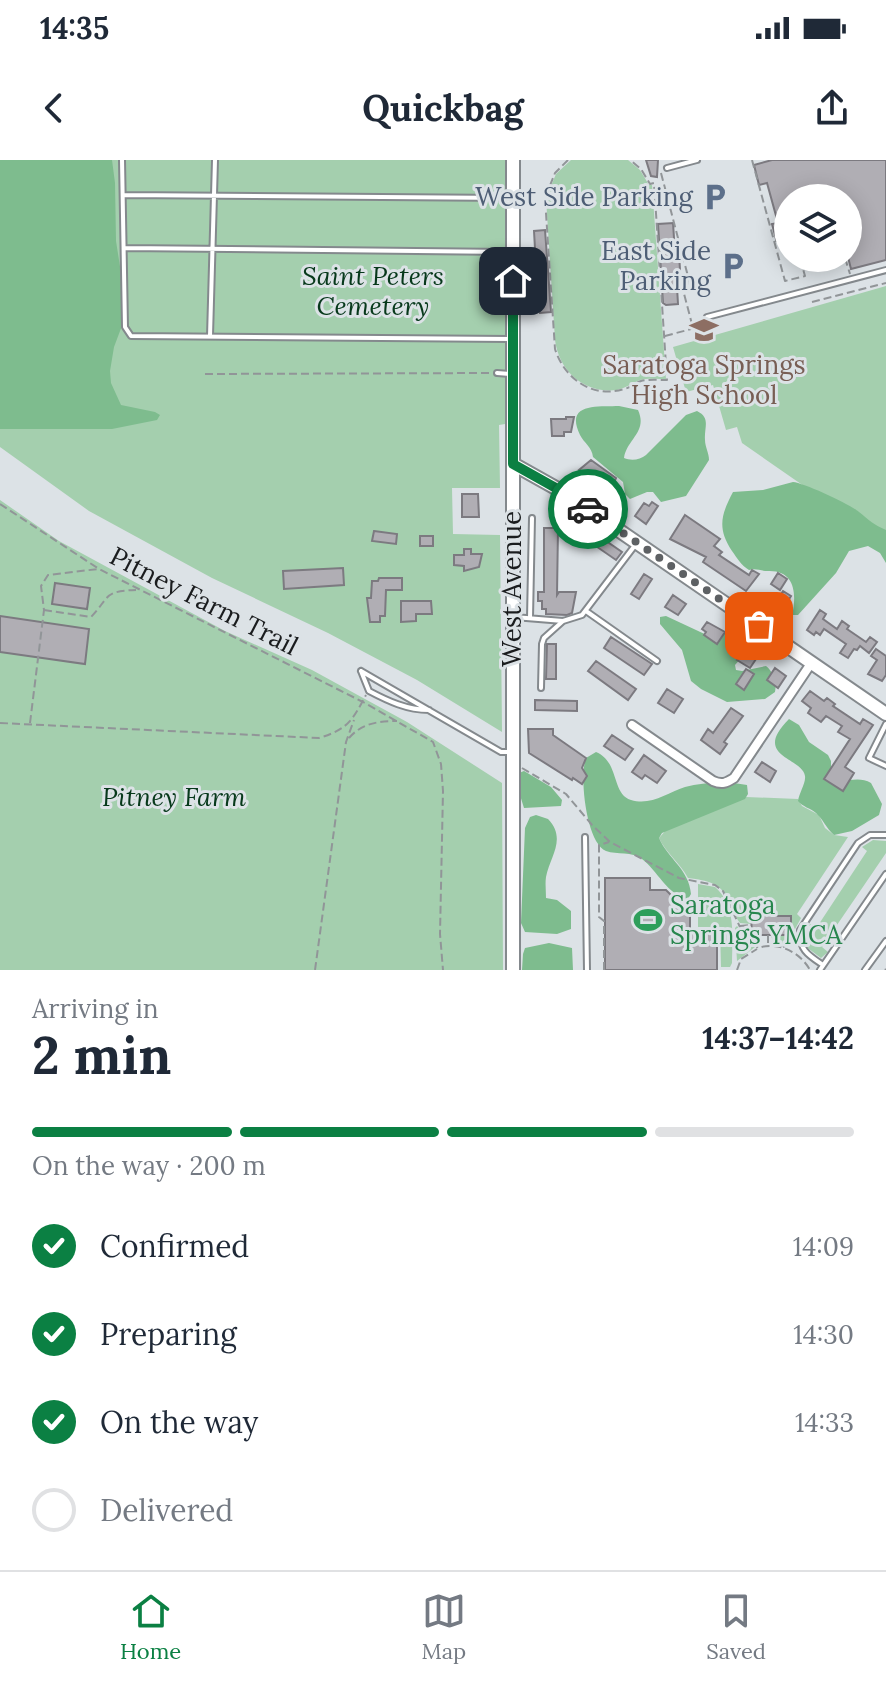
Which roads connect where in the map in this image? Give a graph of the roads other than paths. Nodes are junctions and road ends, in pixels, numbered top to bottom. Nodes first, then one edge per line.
1 (122, 160) edge
2 (215, 160) edge
3 (513, 160) edge
4 (697, 160) edge
5 (688, 161) edge
6 (667, 168) dead end
7 (123, 195) junction
8 (212, 196) junction
9 (513, 198) junction
10 (124, 248) junction
11 (211, 249) junction
12 (513, 252) junction
13 (886, 270) edge
14 (707, 317) dead end
15 (210, 336) junction
16 (513, 339) junction
17 (497, 373) road end
18 (513, 374) junction
19 (513, 464) junction
20 (532, 518) dead end
21 (637, 543) junction
22 (586, 611) junction
23 (512, 617) junction
24 (530, 618) junction
25 (563, 621) junction
26 (657, 661) dead end
27 (812, 662) junction
28 (541, 688) dead end
29 (431, 710) junction
30 (886, 714) edge
31 (886, 724) edge
32 (632, 725) dead end
33 (512, 753) junction
34 (886, 766) edge
35 (886, 835) edge
36 (585, 837) dead end
37 (886, 874) edge
38 (886, 941) edge
39 (822, 968) edge
40 (513, 970) edge
41 (587, 970) edge
42 (865, 970) edge

1 - 7 lane
2 - 8 lane
3 - 9 street, West Avenue
4 - 5 lane
5 - 6 lane
7 - 8 lane
7 - 10 lane
8 - 9 lane
8 - 11 lane
9 - 12 street, West Avenue
10 - 11 lane
10 - 15 lane
11 - 12 lane
11 - 15 lane
12 - 16 street, West Avenue
13 - 14 lane
15 - 16 lane
16 - 18 street, West Avenue
17 - 18 lane
18 - 19 street, West Avenue
19 - 21 street
19 - 23 street, West Avenue
20 - 24 lane
21 - 22 lane
21 - 27 street
22 - 25 lane
22 - 26 lane
23 - 24 lane
23 - 33 street, West Avenue
24 - 25 lane
25 - 28 lane
27 - 30 street
27 - 32 street
29 - 29 lane
29 - 33 lane
31 - 34 lane
33 - 40 street, West Avenue
35 - 39 lane
36 - 41 lane
37 - 39 lane
38 - 42 lane

